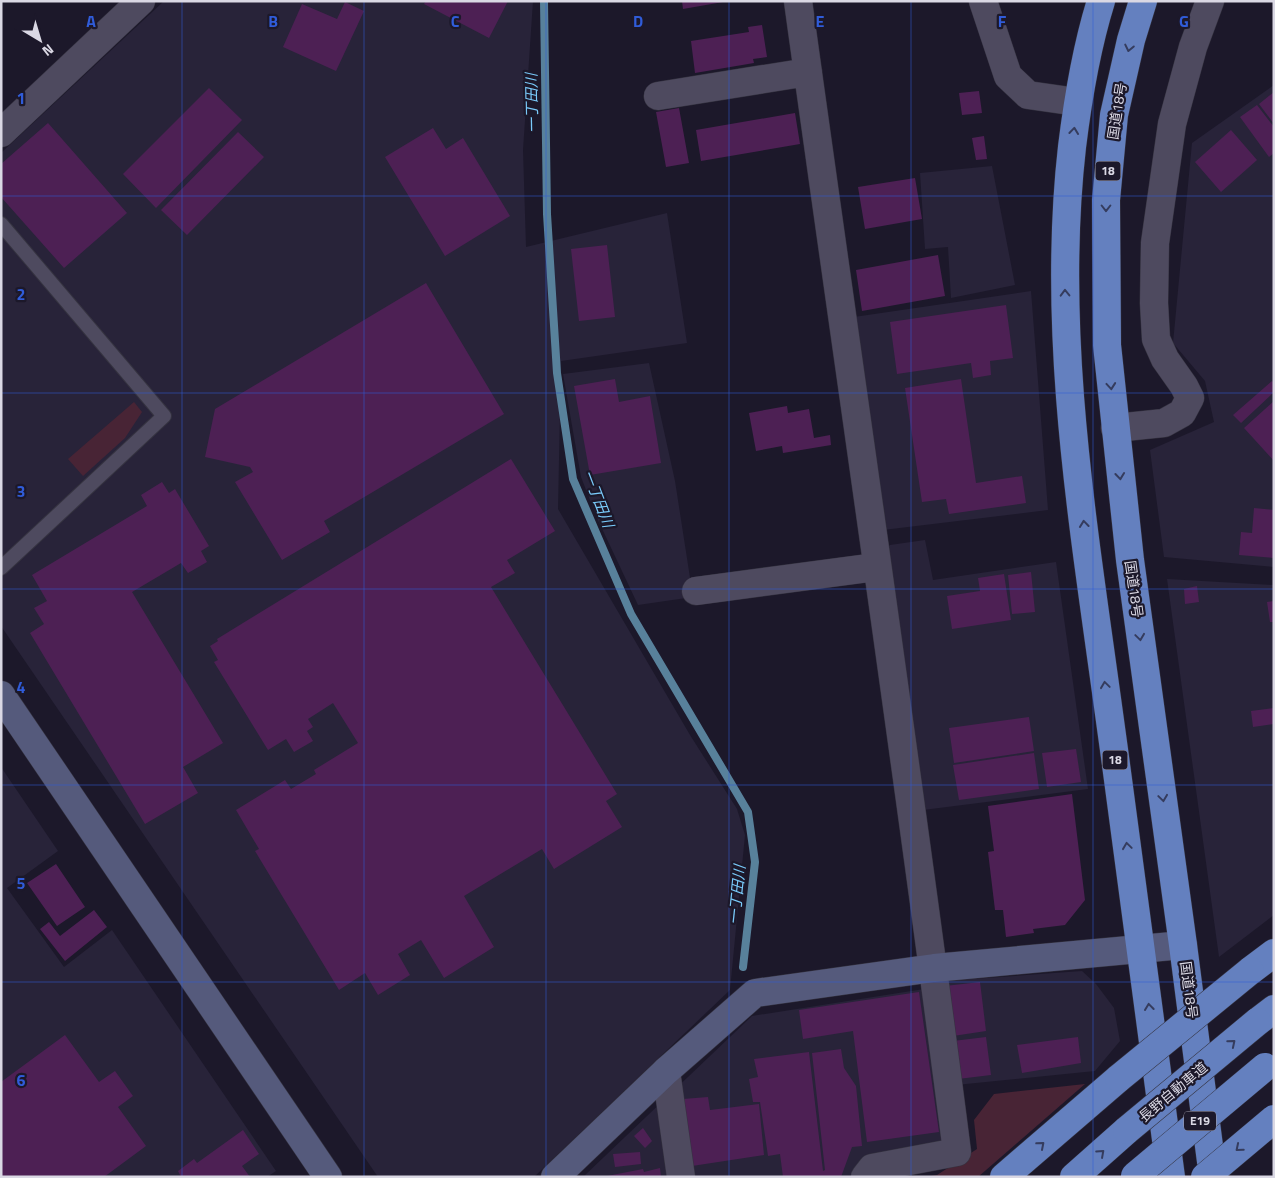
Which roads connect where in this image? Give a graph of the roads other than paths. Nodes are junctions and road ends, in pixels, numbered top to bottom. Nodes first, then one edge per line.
1 (141, 1) edge
2 (798, 1) edge
3 (984, 1) edge
4 (1101, 1) edge
5 (1143, 1) edge
6 (1210, 1) edge
7 (808, 72) junction
8 (658, 96) dead end
9 (1077, 102) junction
10 (1, 133) edge
11 (1, 224) edge
12 (1115, 428) junction
13 (876, 567) junction
14 (1, 568) edge
15 (696, 591) dead end
16 (1, 695) edge
17 (1183, 945) junction
18 (1142, 949) junction
19 (1274, 953) edge
20 (934, 968) junction
21 (1265, 1015) edge
22 (1269, 1063) edge
23 (666, 1070) junction
24 (1274, 1119) edge
25 (1134, 1176) edge
26 (328, 1177) edge
27 (555, 1177) edge
28 (681, 1177) edge
29 (865, 1177) edge
30 (1004, 1177) edge
31 (1074, 1177) edge
32 (1171, 1177) edge
33 (1204, 1177) edge
34 (1213, 1177) edge

1 - 10 street
2 - 7 street
3 - 9 street
4 - 9 highway, 18
5 -> 12 highway, 国道18号 / 18
6 - 12 street
7 - 8 street
7 - 13 street
18 -> 9 highway, 18
11 - 14 lane
12 -> 17 highway, 国道18号 / 18
13 - 15 street
13 - 20 street
16 - 26 street
17 - 18 street
17 - 34 highway, 国道18号 / 18
18 - 20 street
32 -> 18 highway, 18
30 -> 19 highway, bridge
20 - 23 street
20 - 29 street
31 -> 21 highway, 長野自動車道, bridge
22 - 25 highway, E19, bridge
23 - 27 street
23 - 28 street
24 -> 33 highway, bridge

